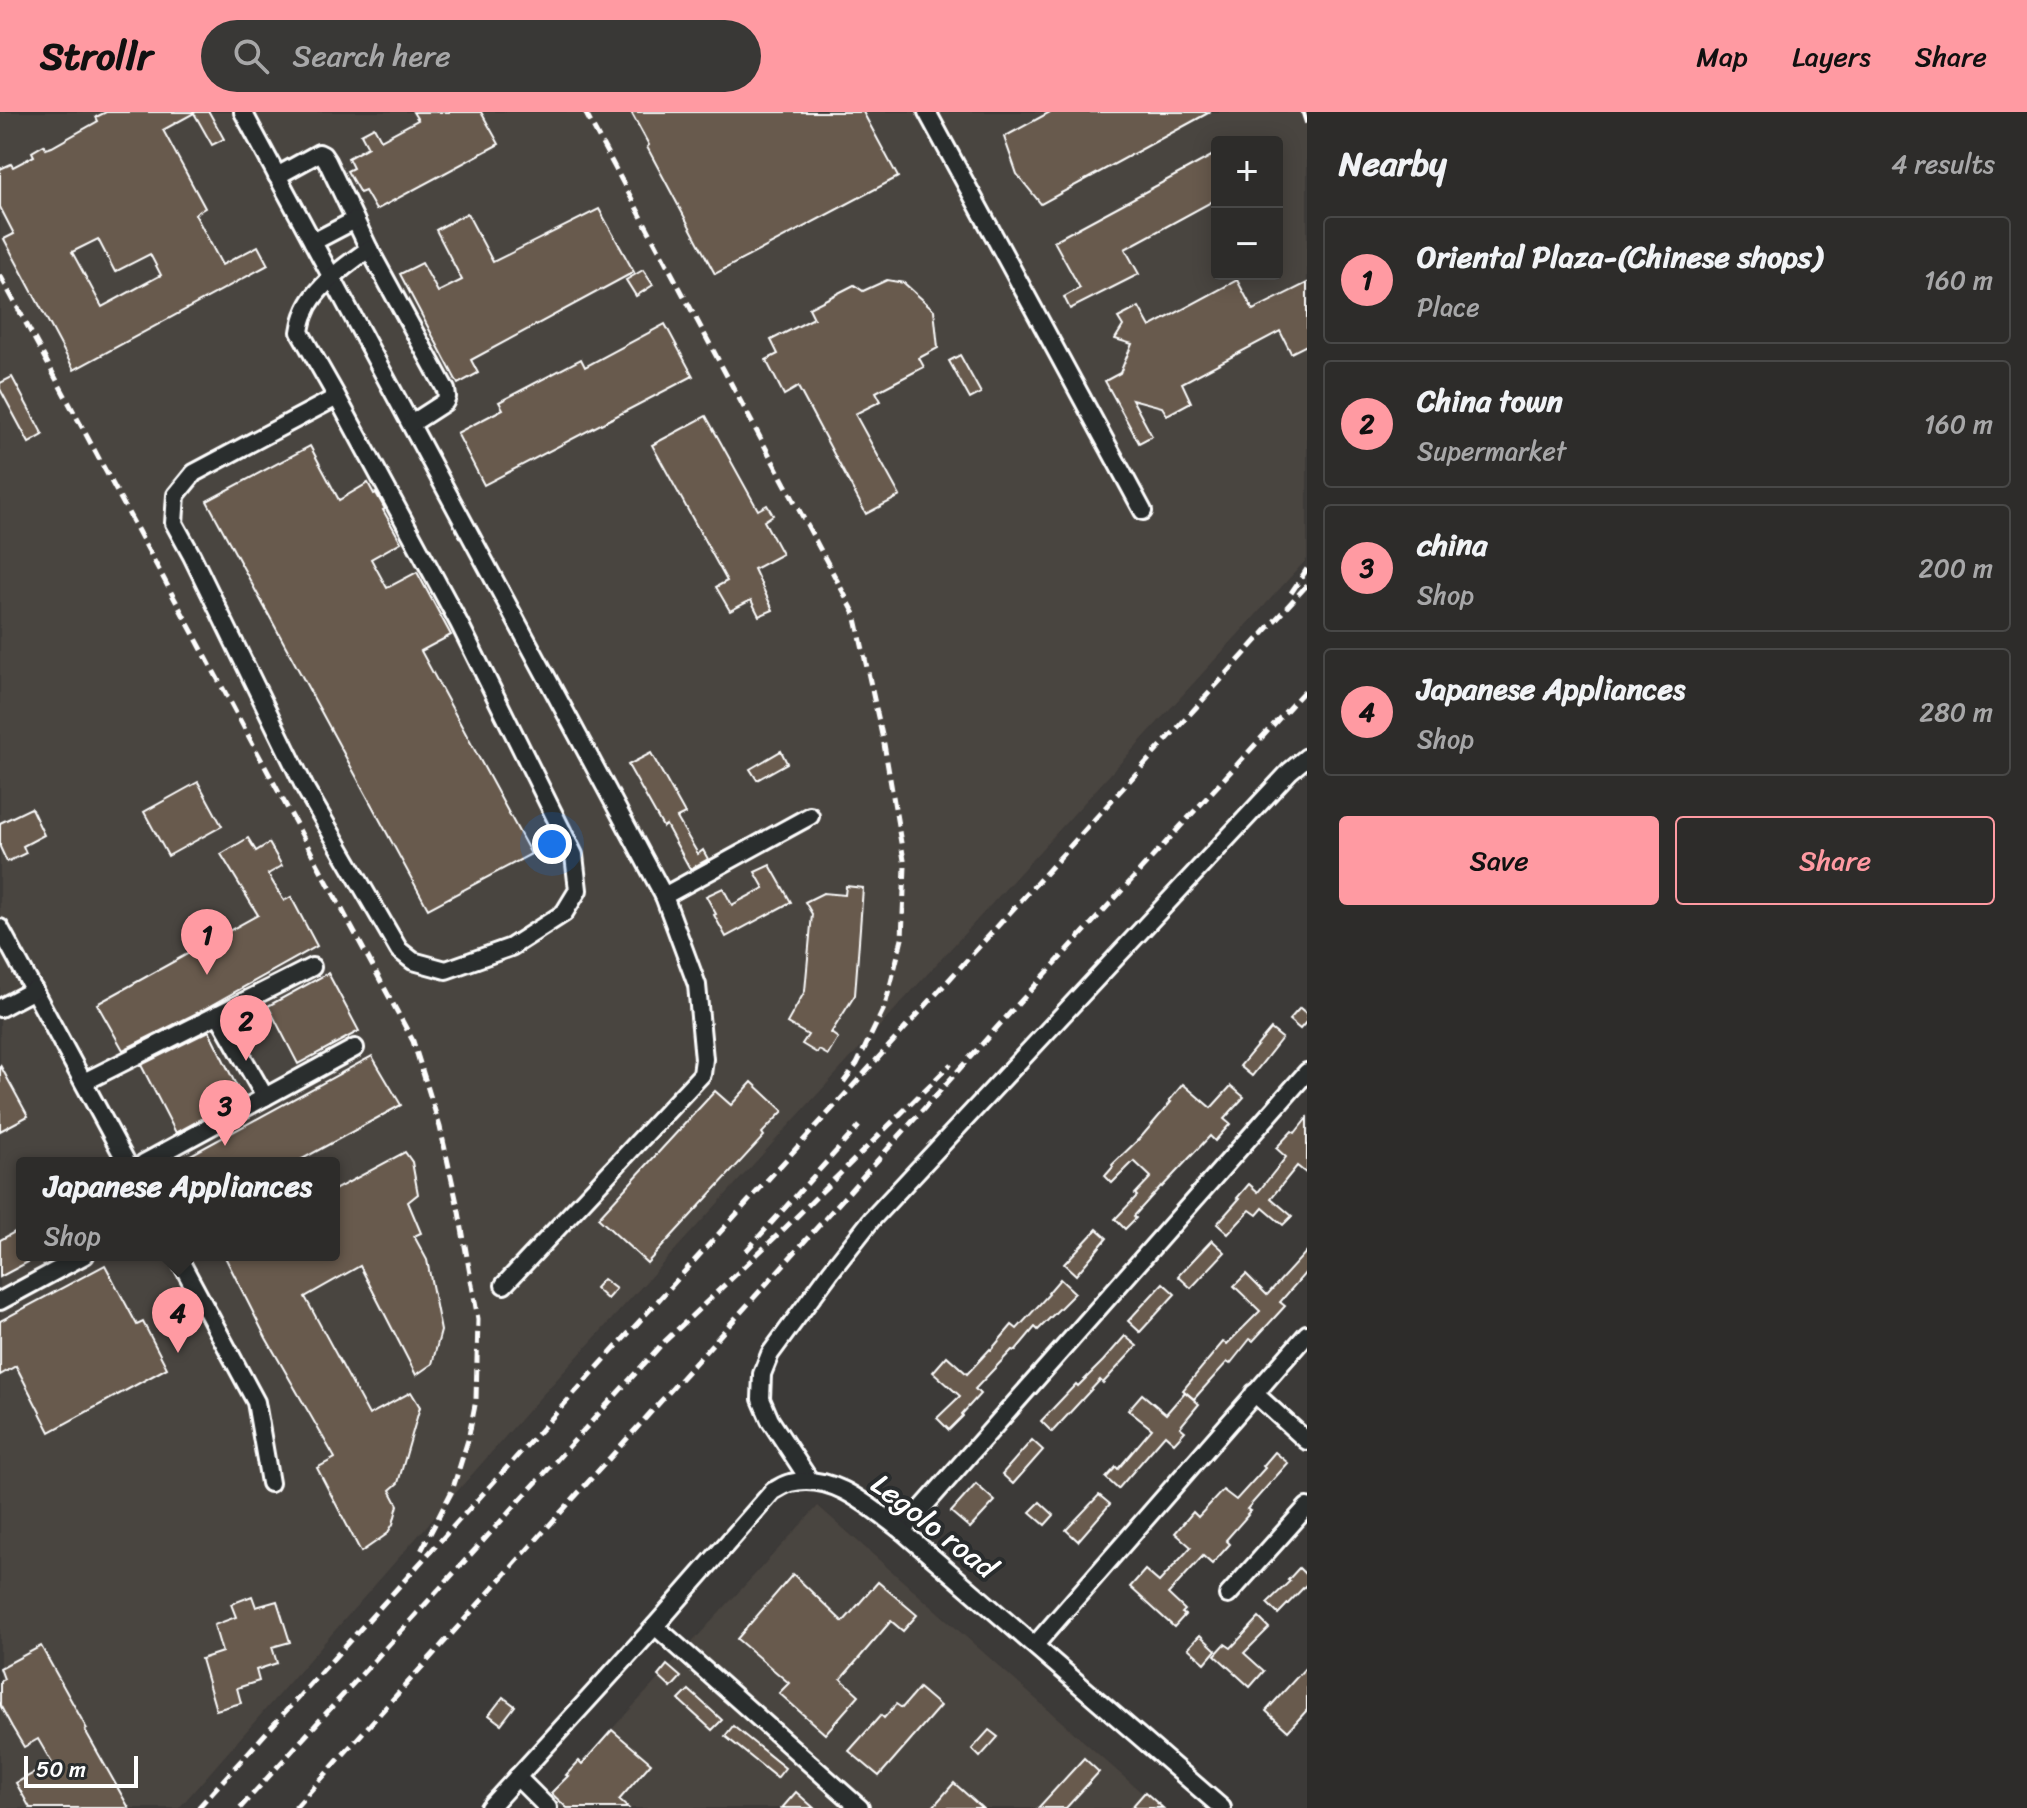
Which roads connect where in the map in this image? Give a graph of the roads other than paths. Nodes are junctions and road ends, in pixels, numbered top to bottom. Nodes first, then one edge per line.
1 (243, 112) edge
2 (927, 112) edge
3 (277, 176) junction
4 (355, 220) junction
5 (313, 242) junction
6 (369, 249) junction
7 (333, 278) junction
8 (337, 397) junction
9 (411, 424) junction
10 (1143, 511) dead end
11 (1307, 757) edge
12 (810, 816) dead end
13 (664, 896) junction
14 (0, 928) edge
15 (312, 967) dead end
16 (34, 990) junction
17 (0, 1008) edge
18 (218, 1014) junction
19 (355, 1048) dead end
20 (1307, 1072) edge
21 (84, 1082) junction
22 (265, 1097) junction
23 (124, 1157) edge
24 (155, 1157) edge
25 (74, 1261) edge
26 (180, 1261) edge
27 (504, 1285) dead end
28 (0, 1301) edge
29 (1307, 1334) edge
30 (1254, 1393) junction
31 (1307, 1441) edge
32 (810, 1481) junction
33 (270, 1483) dead end
34 (1307, 1507) edge
35 (902, 1531) junction
36 (1228, 1595) dead end
37 (655, 1626) junction
38 (1035, 1645) junction
39 (517, 1777) junction
40 (489, 1808) edge
41 (548, 1808) edge
42 (860, 1808) edge
43 (1222, 1808) edge

1 - 3 street
2 - 10 street
3 - 4 street
3 - 5 street
4 - 5 street
4 - 6 street
5 - 7 street
6 - 7 street
6 - 9 street
7 - 8 street
7 - 9 street
8 - 8 street
9 - 13 street
11 - 32 street
12 - 13 street
13 - 27 street
14 - 16 street
15 - 18 street
16 - 17 street
16 - 21 street
18 - 21 street
18 - 22 street
19 - 22 street
20 - 35 street
21 - 23 street
22 - 24 street
25 - 28 street
26 - 33 street
29 - 30 street
30 - 31 street
30 - 38 street
32 - 35 street, Legolo road
32 - 37 street
34 - 36 street
35 - 38 street, Legolo road
37 - 39 street
37 - 42 street
38 - 43 street, Legolo road
39 - 40 street
39 - 41 street

